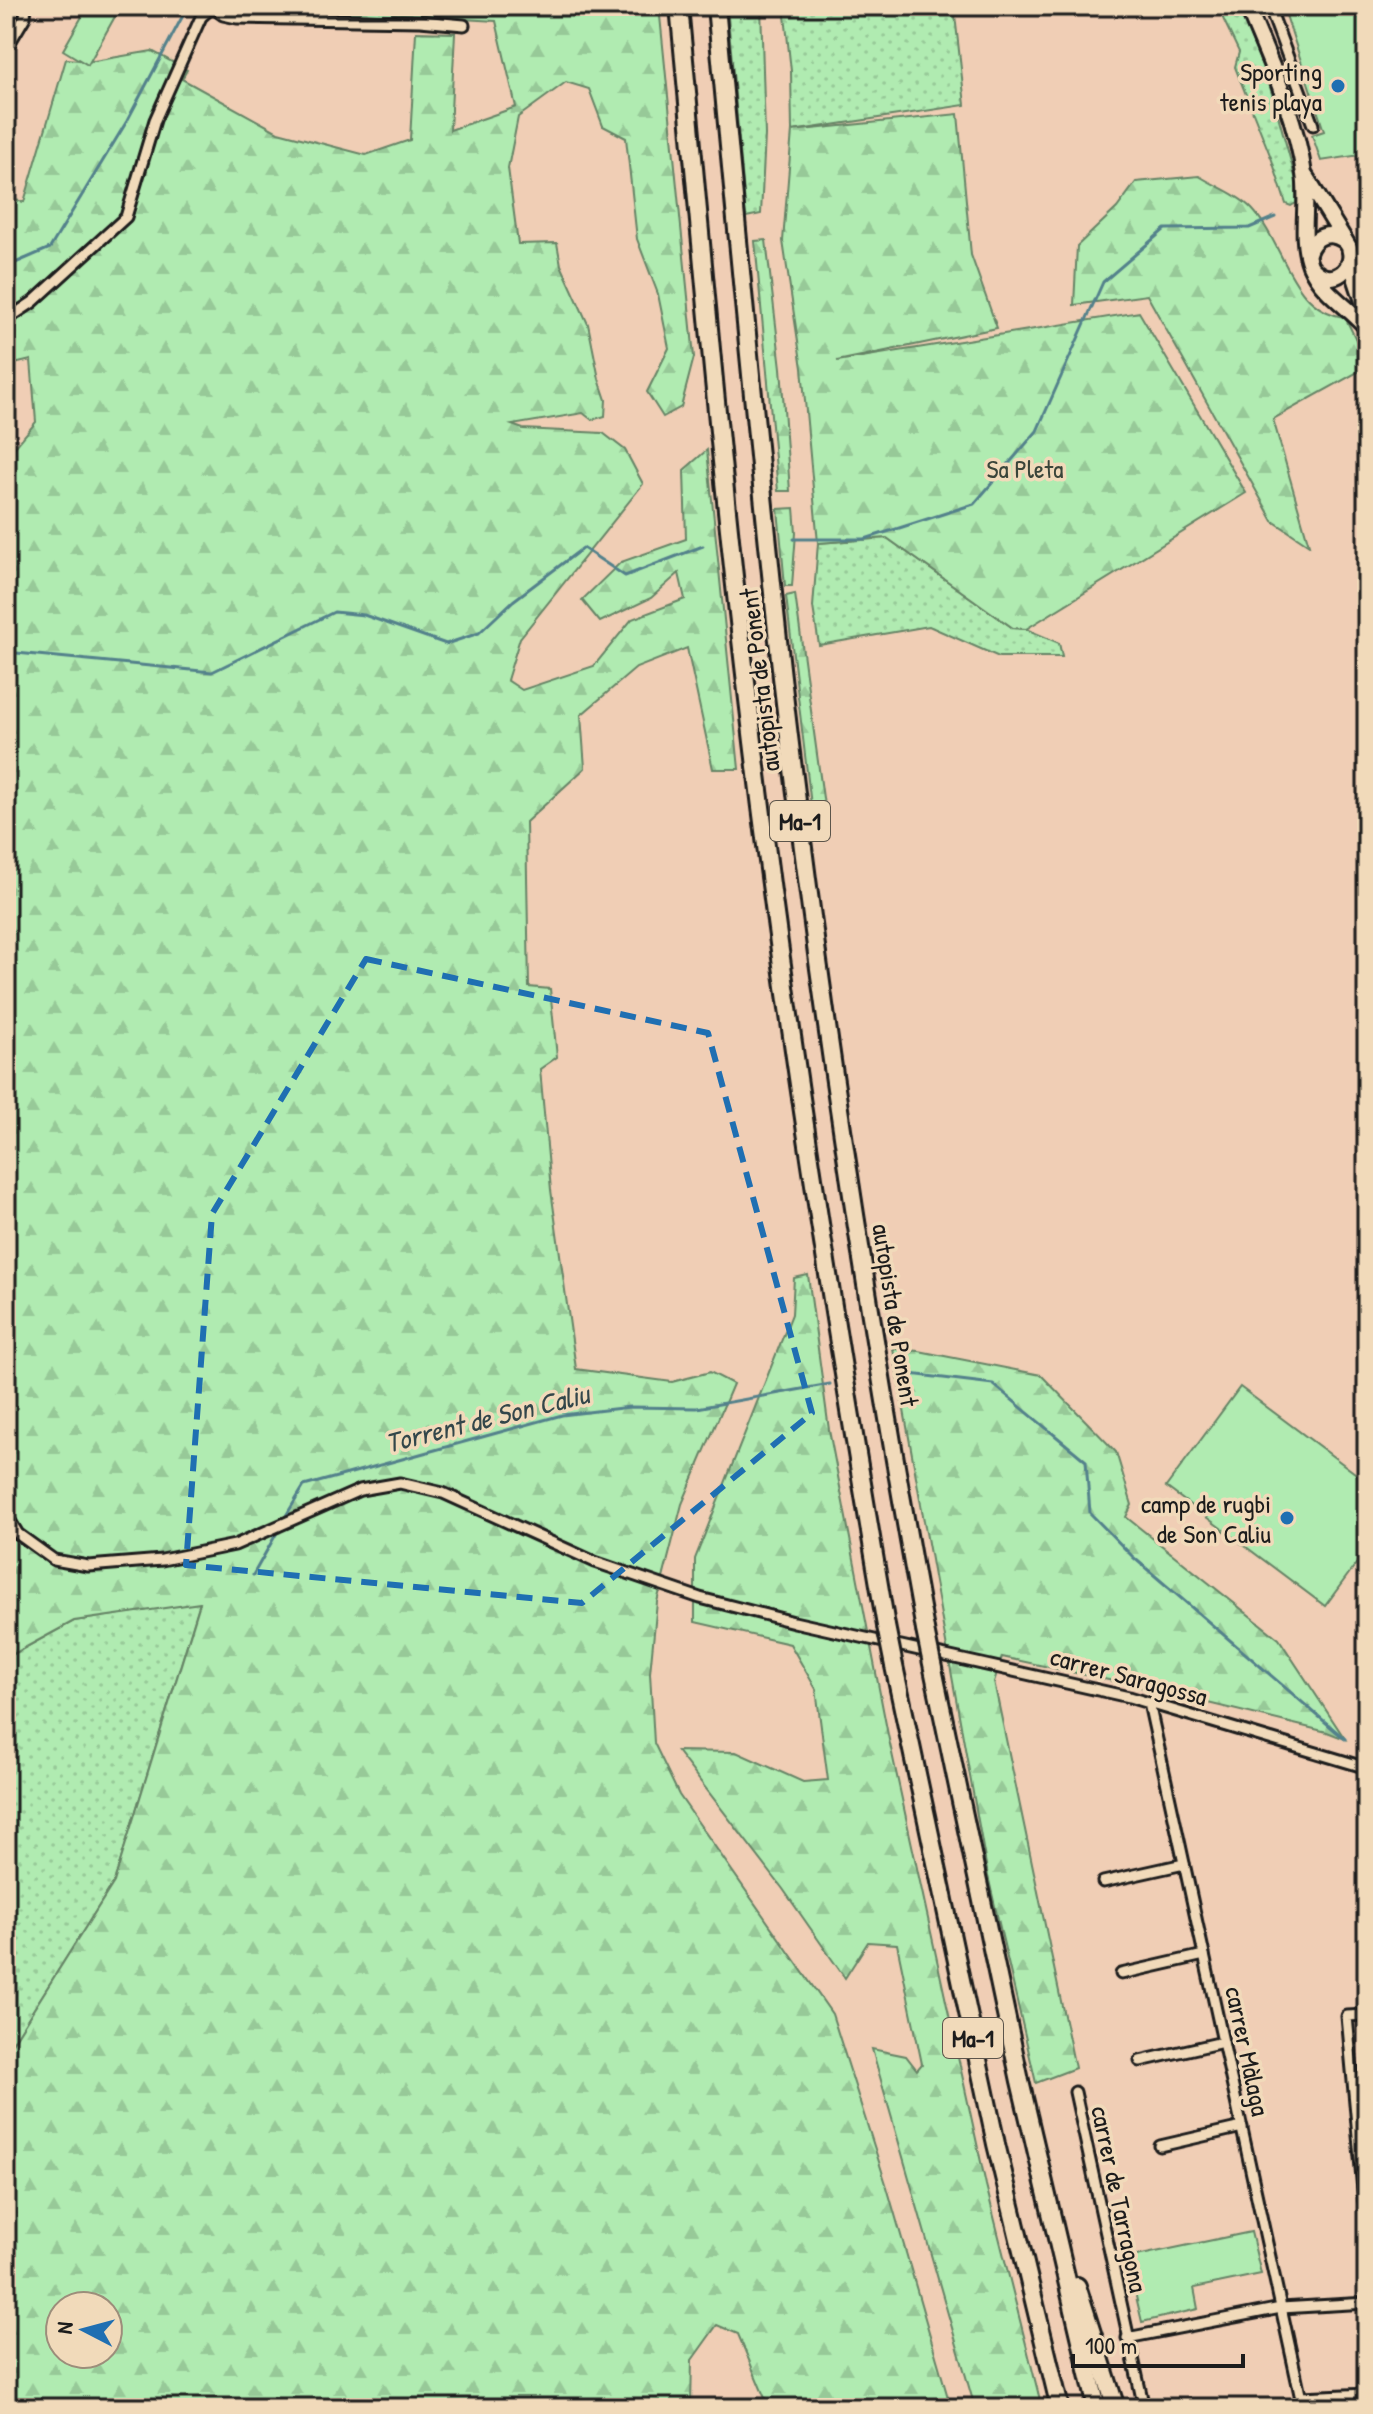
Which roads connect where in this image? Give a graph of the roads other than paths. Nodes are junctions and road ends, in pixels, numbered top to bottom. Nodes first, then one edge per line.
1 (26, 6) edge
2 (212, 6) edge
3 (679, 6) edge
4 (716, 6) edge
5 (1247, 6) edge
6 (1269, 6) edge
7 (464, 25) dead end
8 (6, 49) edge
9 (1313, 125) dead end
10 (1304, 174) junction
11 (1348, 248) junction
12 (1308, 253) junction
13 (1312, 268) junction
14 (1367, 313) edge
15 (6, 320) edge
16 (1367, 328) edge
17 (6, 1514) edge
18 (1149, 1703) junction
19 (1367, 1768) edge
20 (1184, 1864) junction
21 (1103, 1882) dead end
22 (1204, 1955) junction
23 (1121, 1974) dead end
24 (1367, 2015) edge
25 (1223, 2042) junction
26 (1014, 2053) junction
27 (1140, 2061) dead end
28 (1075, 2092) dead end
29 (1242, 2127) junction
30 (1160, 2146) dead end
31 (1367, 2204) edge
32 (1367, 2303) edge
33 (1281, 2308) junction
34 (1127, 2338) junction
35 (1367, 2394) edge
36 (1301, 2397) junction
37 (1060, 2408) edge
38 (1097, 2408) edge
39 (1116, 2408) edge
40 (1144, 2408) edge
41 (1303, 2408) edge

1 - 8 street
2 - 7 street
2 - 15 street
3 - 37 highway, autopista de Ponent / Ma-1, bridge
4 - 26 highway, autopista de Ponent / Ma-1, bridge
5 - 10 main road
6 - 9 street
10 - 11 main road
10 - 12 main road
11 - 12 main road
11 - 13 main road
11 - 14 main road
12 - 13 main road
13 - 16 main road
17 - 18 street, carrer Saragossa
18 - 19 street, carrer Saragossa
18 - 20 street, carrer Màlaga
20 - 21 street
20 - 22 street, carrer Màlaga
22 - 23 street
22 - 25 street, carrer Màlaga
24 - 31 street
25 - 27 street
25 - 29 street, carrer Màlaga
26 - 38 highway, Ma-1
26 - 39 highway
28 - 34 street, carrer de Tarragona
29 - 30 street
29 - 33 street, carrer Màlaga
32 - 33 street
33 - 34 street
33 - 36 street, carrer Màlaga
34 - 40 street, carrer de Tarragona
35 - 36 street
36 - 41 street, carrer Màlaga

